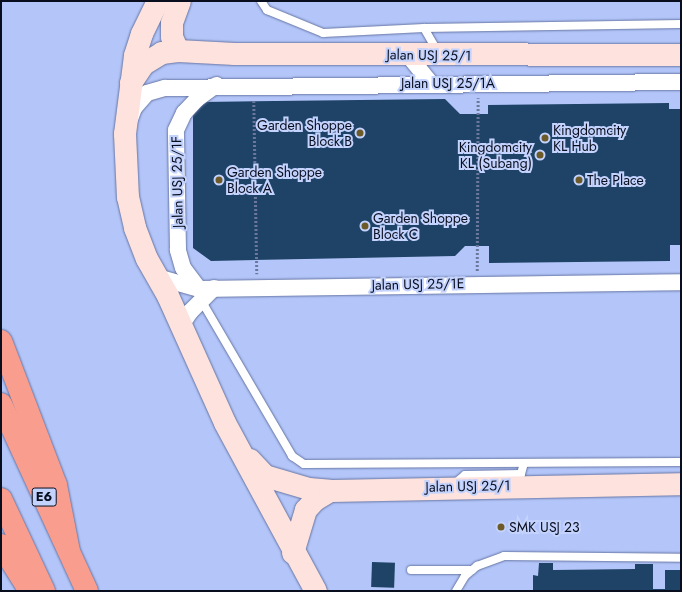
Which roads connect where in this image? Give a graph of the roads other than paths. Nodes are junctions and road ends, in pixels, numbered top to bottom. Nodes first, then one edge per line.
1 (158, 1) edge
2 (180, 1) edge
3 (261, 1) edge
4 (681, 24) edge
5 (424, 28) junction
6 (178, 51) junction
7 (680, 54) edge
8 (408, 55) junction
9 (440, 55) junction
10 (681, 82) edge
11 (131, 83) junction
12 (431, 84) junction
13 (216, 85) junction
14 (125, 134) junction
15 (157, 277) junction
16 (681, 282) edge
17 (205, 292) junction
18 (180, 327) junction
19 (1, 341) edge
20 (1, 404) edge
21 (240, 450) junction
22 (681, 462) edge
23 (524, 463) junction
24 (681, 484) edge
25 (452, 486) junction
26 (330, 490) junction
27 (1, 499) edge
28 (1, 545) edge
29 (68, 551) junction
30 (293, 553) junction
31 (681, 558) edge
32 (411, 570) dead end
33 (472, 570) junction
34 (30, 591) edge
35 (44, 591) edge
36 (87, 591) edge
37 (316, 591) edge
38 (456, 591) edge

1 - 11 street
2 - 6 street
3 - 5 lane
4 - 5 lane
5 - 9 lane
6 - 8 street, Jalan USJ 25/1
6 - 11 street, Jalan USJ 25/1
7 - 9 street, Jalan USJ 25/1
8 - 9 street, Jalan USJ 25/1
8 - 12 street
10 - 12 street, Jalan USJ 25/1A
11 - 14 street
12 - 13 street, Jalan USJ 25/1A
13 - 14 street, Jalan USJ 25/1A
13 - 17 street, Jalan USJ 25/1F
14 - 15 street
15 - 17 street, Jalan USJ 25/1E
15 - 18 street
16 - 17 street, Jalan USJ 25/1E
17 - 18 street
17 - 23 lane
18 - 21 street
19 - 29 highway
20 - 29 highway, E6
21 - 26 street, Jalan USJ 25/1
21 - 30 street
22 - 23 lane
23 - 25 lane
24 - 25 street, Jalan USJ 25/1
25 - 26 street, Jalan USJ 25/1
26 - 30 street
27 - 35 highway
28 - 34 highway
29 - 36 highway, E6
30 - 37 street
31 - 33 lane
32 - 33 lane
33 - 38 lane

